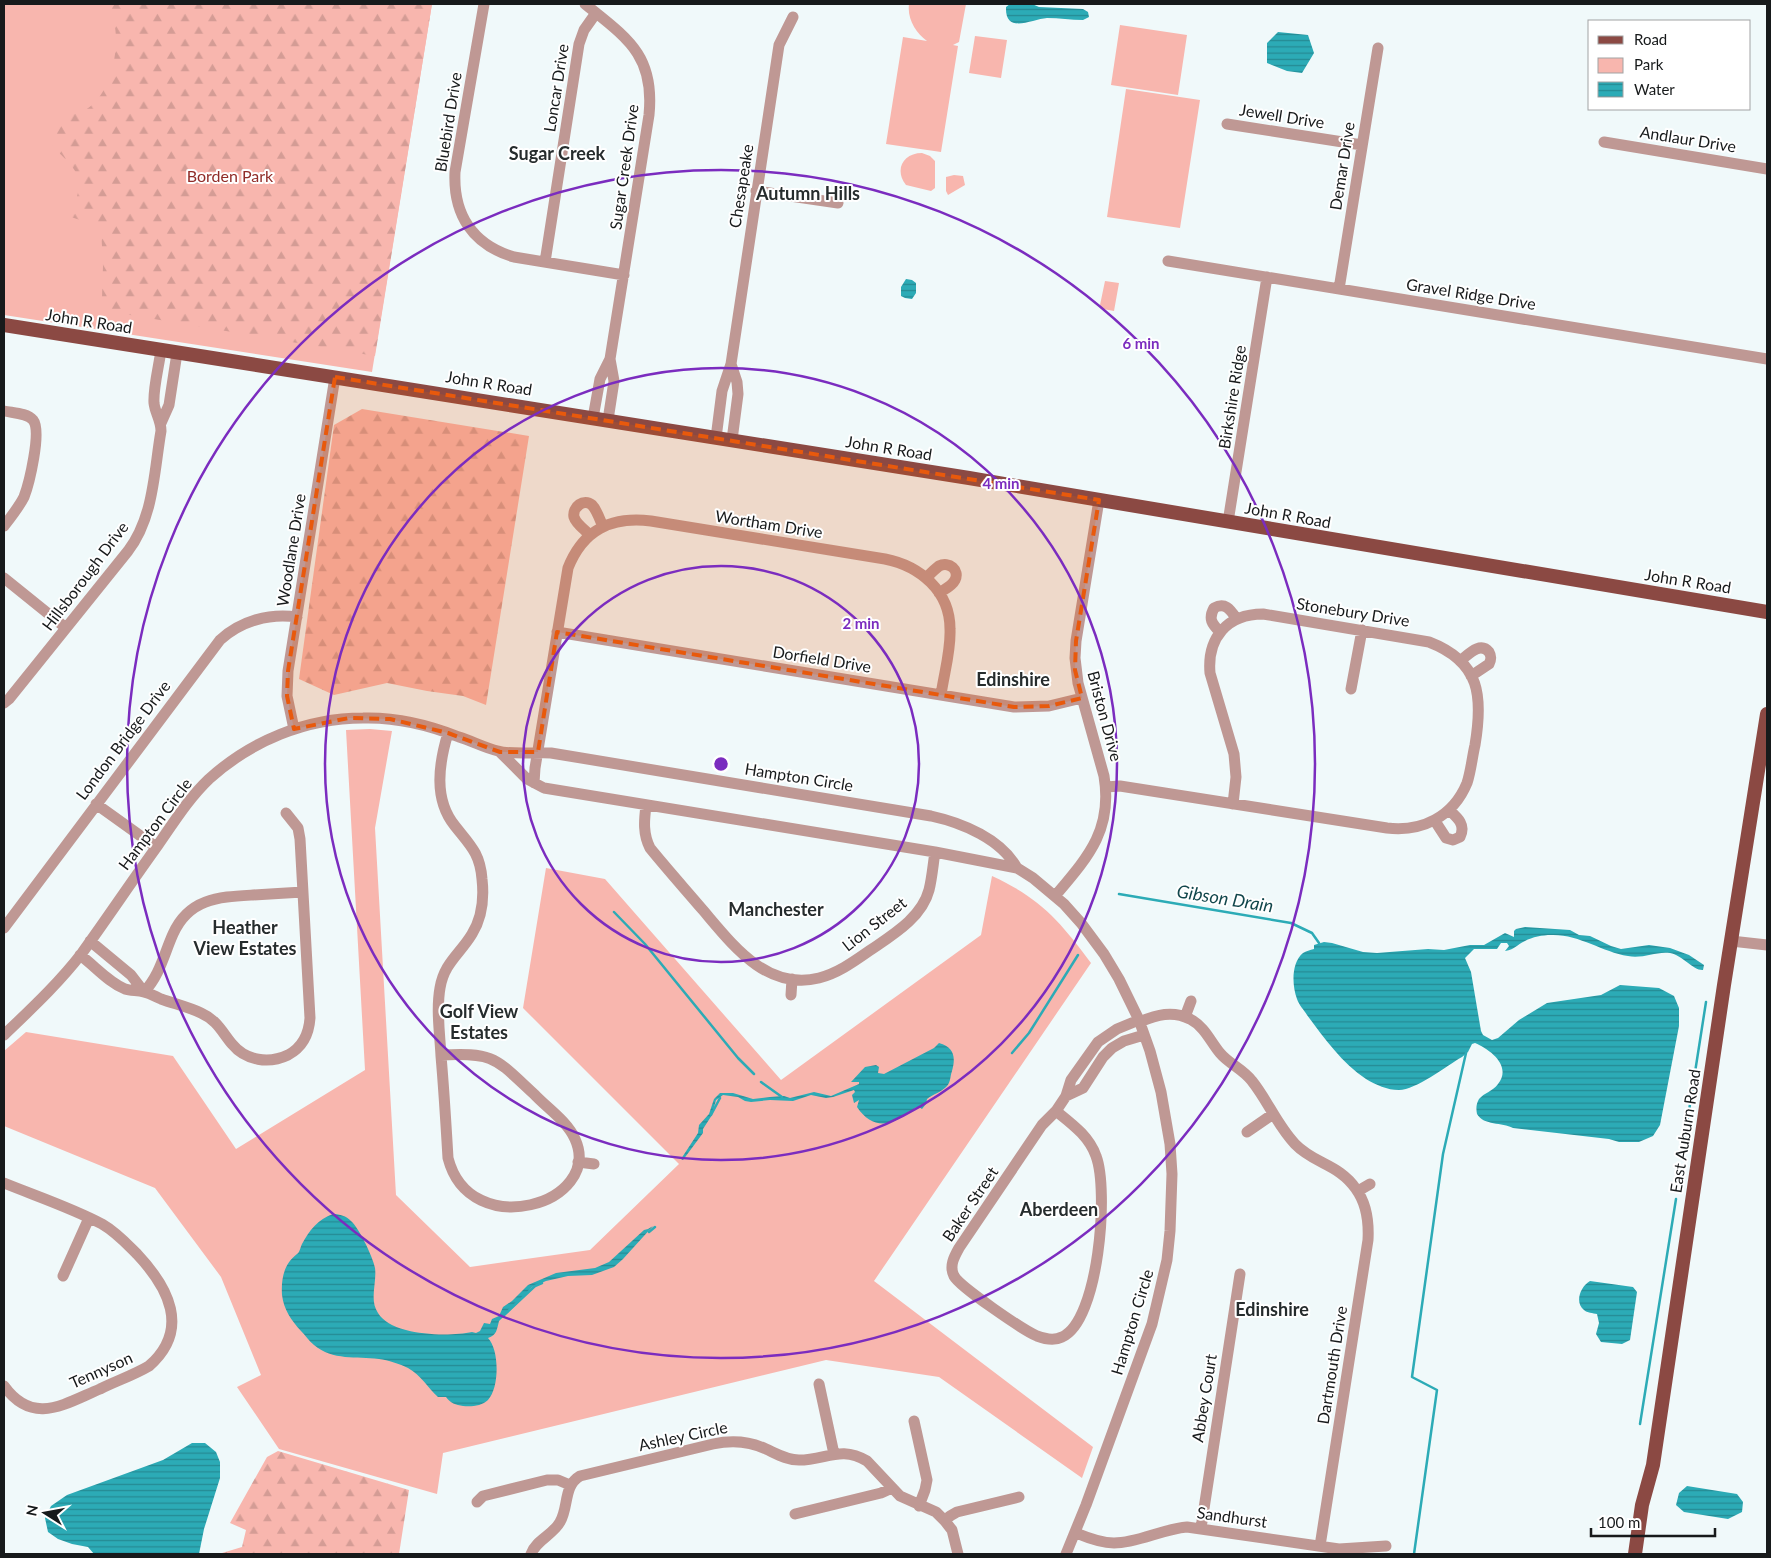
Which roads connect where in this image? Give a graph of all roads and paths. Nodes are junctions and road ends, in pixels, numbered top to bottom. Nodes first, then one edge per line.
1 (484, 4) edge
2 (585, 4) edge
3 (596, 13) junction
4 (794, 17) dead end
5 (1378, 48) dead end
6 (1227, 124) dead end
7 (1604, 142) dead end
8 (1362, 145) junction
9 (1767, 168) edge
10 (756, 191) junction
11 (838, 203) dead end
12 (1168, 261) dead end
13 (545, 262) junction
14 (624, 274) junction
15 (1267, 277) junction
16 (1340, 289) junction
17 (4, 325) edge
18 (162, 350) junction
19 (177, 352) junction
20 (610, 359) junction
21 (1767, 359) edge
22 (731, 364) junction
23 (336, 377) junction
24 (4, 411) edge
25 (593, 418) junction
26 (608, 420) junction
27 (161, 423) junction
28 (716, 438) junction
29 (732, 440) junction
30 (1099, 500) junction
31 (1228, 522) junction
32 (4, 526) edge
33 (603, 527) junction
34 (590, 535) junction
35 (927, 577) junction
36 (4, 578) edge
37 (939, 593) junction
38 (1767, 612) edge
39 (297, 617) junction
40 (1236, 618) junction
41 (66, 628) junction
42 (1362, 630) junction
43 (557, 632) junction
44 (1220, 632) junction
45 (1460, 661) junction
46 (1471, 676) junction
47 (1351, 689) dead end
48 (941, 694) junction
49 (1082, 698) junction
50 (4, 703) edge
51 (1767, 714) edge
52 (294, 729) junction
53 (448, 732) junction
54 (500, 752) junction
55 (538, 752) junction
56 (534, 783) junction
57 (1106, 787) junction
58 (96, 804) junction
59 (1233, 804) junction
60 (646, 806) junction
61 (1449, 810) junction
62 (286, 813) dead end
63 (1435, 821) junction
64 (156, 847) junction
65 (935, 852) junction
66 (1017, 868) junction
67 (303, 892) junction
68 (1055, 896) junction
69 (4, 928) edge
70 (1731, 941) junction
71 (90, 942) junction
72 (1767, 945) edge
73 (80, 955) junction
74 (792, 979) junction
75 (144, 992) junction
76 (791, 995) dead end
77 (1192, 1001) dead end
78 (1185, 1017) junction
79 (1139, 1021) junction
80 (4, 1035) edge
81 (1144, 1035) junction
82 (1093, 1048) junction
83 (441, 1056) junction
84 (1103, 1058) junction
85 (1066, 1096) junction
86 (1056, 1111) junction
87 (1273, 1114) junction
88 (1246, 1132) dead end
89 (578, 1162) junction
90 (594, 1164) dead end
91 (4, 1183) edge
92 (1370, 1184) dead end
93 (1358, 1191) junction
94 (88, 1218) junction
95 (1240, 1274) dead end
96 (63, 1276) dead end
97 (819, 1384) dead end
98 (4, 1386) edge
99 (914, 1421) dead end
100 (834, 1454) junction
101 (570, 1486) junction
102 (892, 1488) junction
103 (1019, 1498) dead end
104 (477, 1502) dead end
105 (919, 1506) junction
106 (796, 1514) dead end
107 (945, 1520) junction
108 (1200, 1528) junction
109 (1076, 1533) junction
110 (1320, 1546) junction
111 (1386, 1546) dead end
112 (531, 1554) edge
113 (958, 1554) edge
114 (1066, 1554) edge
115 (1635, 1554) edge

1 - 13 street, Bluebird Drive
2 - 3 street, Sugar Creek Drive
3 - 13 street, Loncar Drive
3 - 14 street, Sugar Creek Drive
4 - 10 street, Chesapeake
5 - 8 street, Demar Drive
6 - 8 street, Jewell Drive
7 - 9 street, Andlaur Drive
8 - 16 street, Demar Drive
10 - 11 street
10 - 22 street, Chesapeake
12 - 15 street, Gravel Ridge Drive
13 - 14 street, Bluebird Drive
14 - 20 street, Sugar Creek Drive
15 - 16 street, Gravel Ridge Drive
15 - 31 street, Birkshire Ridge
16 - 21 street, Gravel Ridge Drive
17 - 18 main road, John R Road
18 - 19 main road, John R Road
18 - 27 street, Hillsborough Drive
19 - 23 main road, John R Road
19 - 27 street, Hillsborough Drive
20 - 25 street, Sugar Creek Drive
20 - 26 street, Sugar Creek Drive
22 - 28 street, Chesapeake
22 - 29 street, Chesapeake
23 - 25 main road, John R Road
23 - 39 street, Woodlane Drive
24 - 32 street
25 - 26 main road, John R Road
26 - 28 main road, John R Road
27 - 41 street, Hillsborough Drive
28 - 29 main road, John R Road
29 - 30 main road, John R Road
30 - 31 main road, John R Road
30 - 49 street, Briston Drive
31 - 38 main road, John R Road
33 - 34 street, Wortham Drive
33 - 34 street
33 - 35 street, Wortham Drive
34 - 43 street, Wortham Drive
35 - 37 street, Wortham Drive
35 - 37 street
36 - 41 street
37 - 48 street, Wortham Drive
39 - 52 street, Woodlane Drive
39 - 58 street, London Bridge Drive
40 - 42 street, Stonebury Drive
40 - 44 street
40 - 44 street
41 - 50 street, Hillsborough Drive
42 - 45 street, Stonebury Drive
42 - 47 street
43 - 48 street, Dorfield Drive
43 - 55 street, Wortham Drive
44 - 59 street
45 - 46 street, Stonebury Drive
45 - 46 street
46 - 61 street, Stonebury Drive
48 - 49 street, Dorfield Drive
49 - 57 street, Briston Drive
51 - 70 main road, East Auburn Road
52 - 53 street, Hampton Circle
52 - 64 street, Hampton Circle
53 - 54 street, Hampton Circle
53 - 83 street
54 - 55 street, Hampton Circle
54 - 56 street, Hampton Circle
55 - 56 street, Wortham Drive
55 - 66 street, Hampton Circle
56 - 60 street, Hampton Circle
57 - 59 street, Stonebury Drive
57 - 68 street, Briston Drive
58 - 64 street
58 - 69 street, London Bridge Drive
59 - 63 street, Stonebury Drive
60 - 65 street, Hampton Circle
60 - 74 street, Lion Street
61 - 63 street, Stonebury Drive
61 - 63 street
62 - 67 street
64 - 71 street, Hampton Circle
65 - 66 street, Hampton Circle
65 - 74 street, Lion Street
66 - 68 street, Hampton Circle
67 - 75 street
67 - 75 street
68 - 79 street, Hampton Circle
70 - 72 street
70 - 115 main road, East Auburn Road
71 - 73 street, Hampton Circle
71 - 75 street
73 - 75 street
73 - 80 street, Hampton Circle
74 - 76 street
77 - 78 street
78 - 79 street
78 - 87 street, Dartmouth Drive
79 - 81 street, Hampton Circle
79 - 82 street, Baker Street
81 - 84 street, Baker Street
81 - 109 street, Hampton Circle
82 - 84 street
82 - 85 street, Baker Street
83 - 89 street
83 - 89 street
84 - 85 street, Baker Street
85 - 86 street, Baker Street
86 - 86 street, Baker Street
87 - 88 street
87 - 93 street, Dartmouth Drive
89 - 90 street
91 - 94 street, Tennyson
92 - 93 street
93 - 110 street, Dartmouth Drive
94 - 96 street
94 - 98 street, Tennyson
95 - 108 street, Abbey Court
97 - 100 street
99 - 105 street
100 - 101 street, Ashley Circle
100 - 102 street, Ashley Circle
101 - 104 street
101 - 112 street
102 - 105 street, Ashley Circle
102 - 106 street
103 - 107 street
105 - 107 street, Ashley Circle
107 - 113 street
108 - 109 street, Sandhurst
108 - 110 street, Sandhurst
109 - 114 street, Hampton Circle
110 - 111 street, Sandhurst

